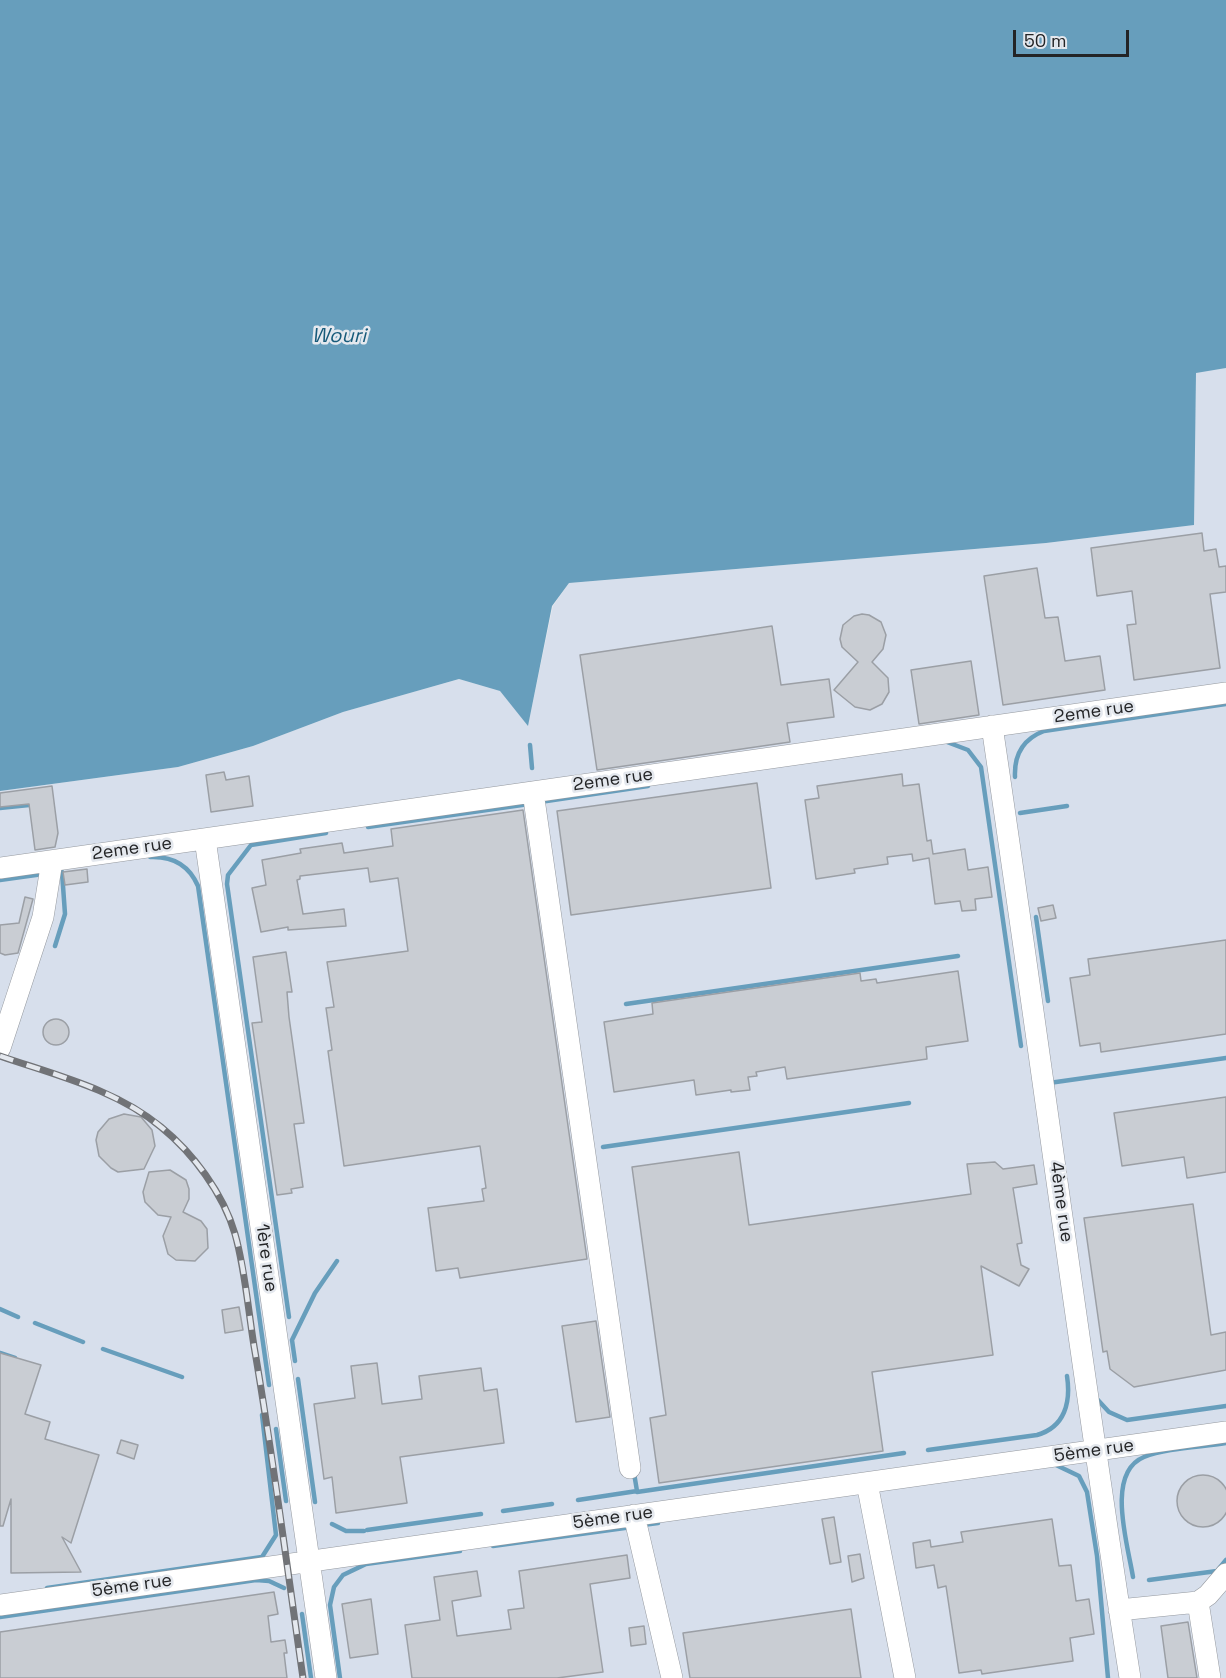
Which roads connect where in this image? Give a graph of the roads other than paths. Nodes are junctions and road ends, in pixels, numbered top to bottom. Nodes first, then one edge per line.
1 (1226, 693) edge
2 (992, 726) junction
3 (532, 792) junction
4 (205, 839) junction
5 (52, 861) junction
6 (0, 868) edge
7 (0, 1048) edge
8 (1226, 1432) edge
9 (1094, 1450) junction
10 (630, 1468) dead end
11 (867, 1483) junction
12 (634, 1515) junction
13 (309, 1561) junction
14 (1226, 1574) edge
15 (1198, 1602) junction
16 (0, 1605) edge
17 (1119, 1610) junction
18 (326, 1678) edge
19 (672, 1678) edge
20 (905, 1678) edge
21 (1130, 1678) edge
22 (1210, 1678) edge

1 - 2 street, 2eme rue
2 - 3 street, 2eme rue
2 - 9 street, 4ème rue
3 - 4 street, 2eme rue
3 - 10 street
4 - 5 street, 2eme rue
4 - 13 street, 1ère rue
5 - 6 street, 2eme rue
5 - 7 street
8 - 9 street, 5ème rue
9 - 11 street, 5ème rue
9 - 17 street, 4ème rue
11 - 12 street, 5ème rue
11 - 20 street
12 - 13 street, 5ème rue
12 - 19 street
13 - 16 street, 5ème rue
13 - 18 street, 1ère rue
14 - 15 street
15 - 17 street
15 - 22 street
17 - 21 street, 4ème rue

